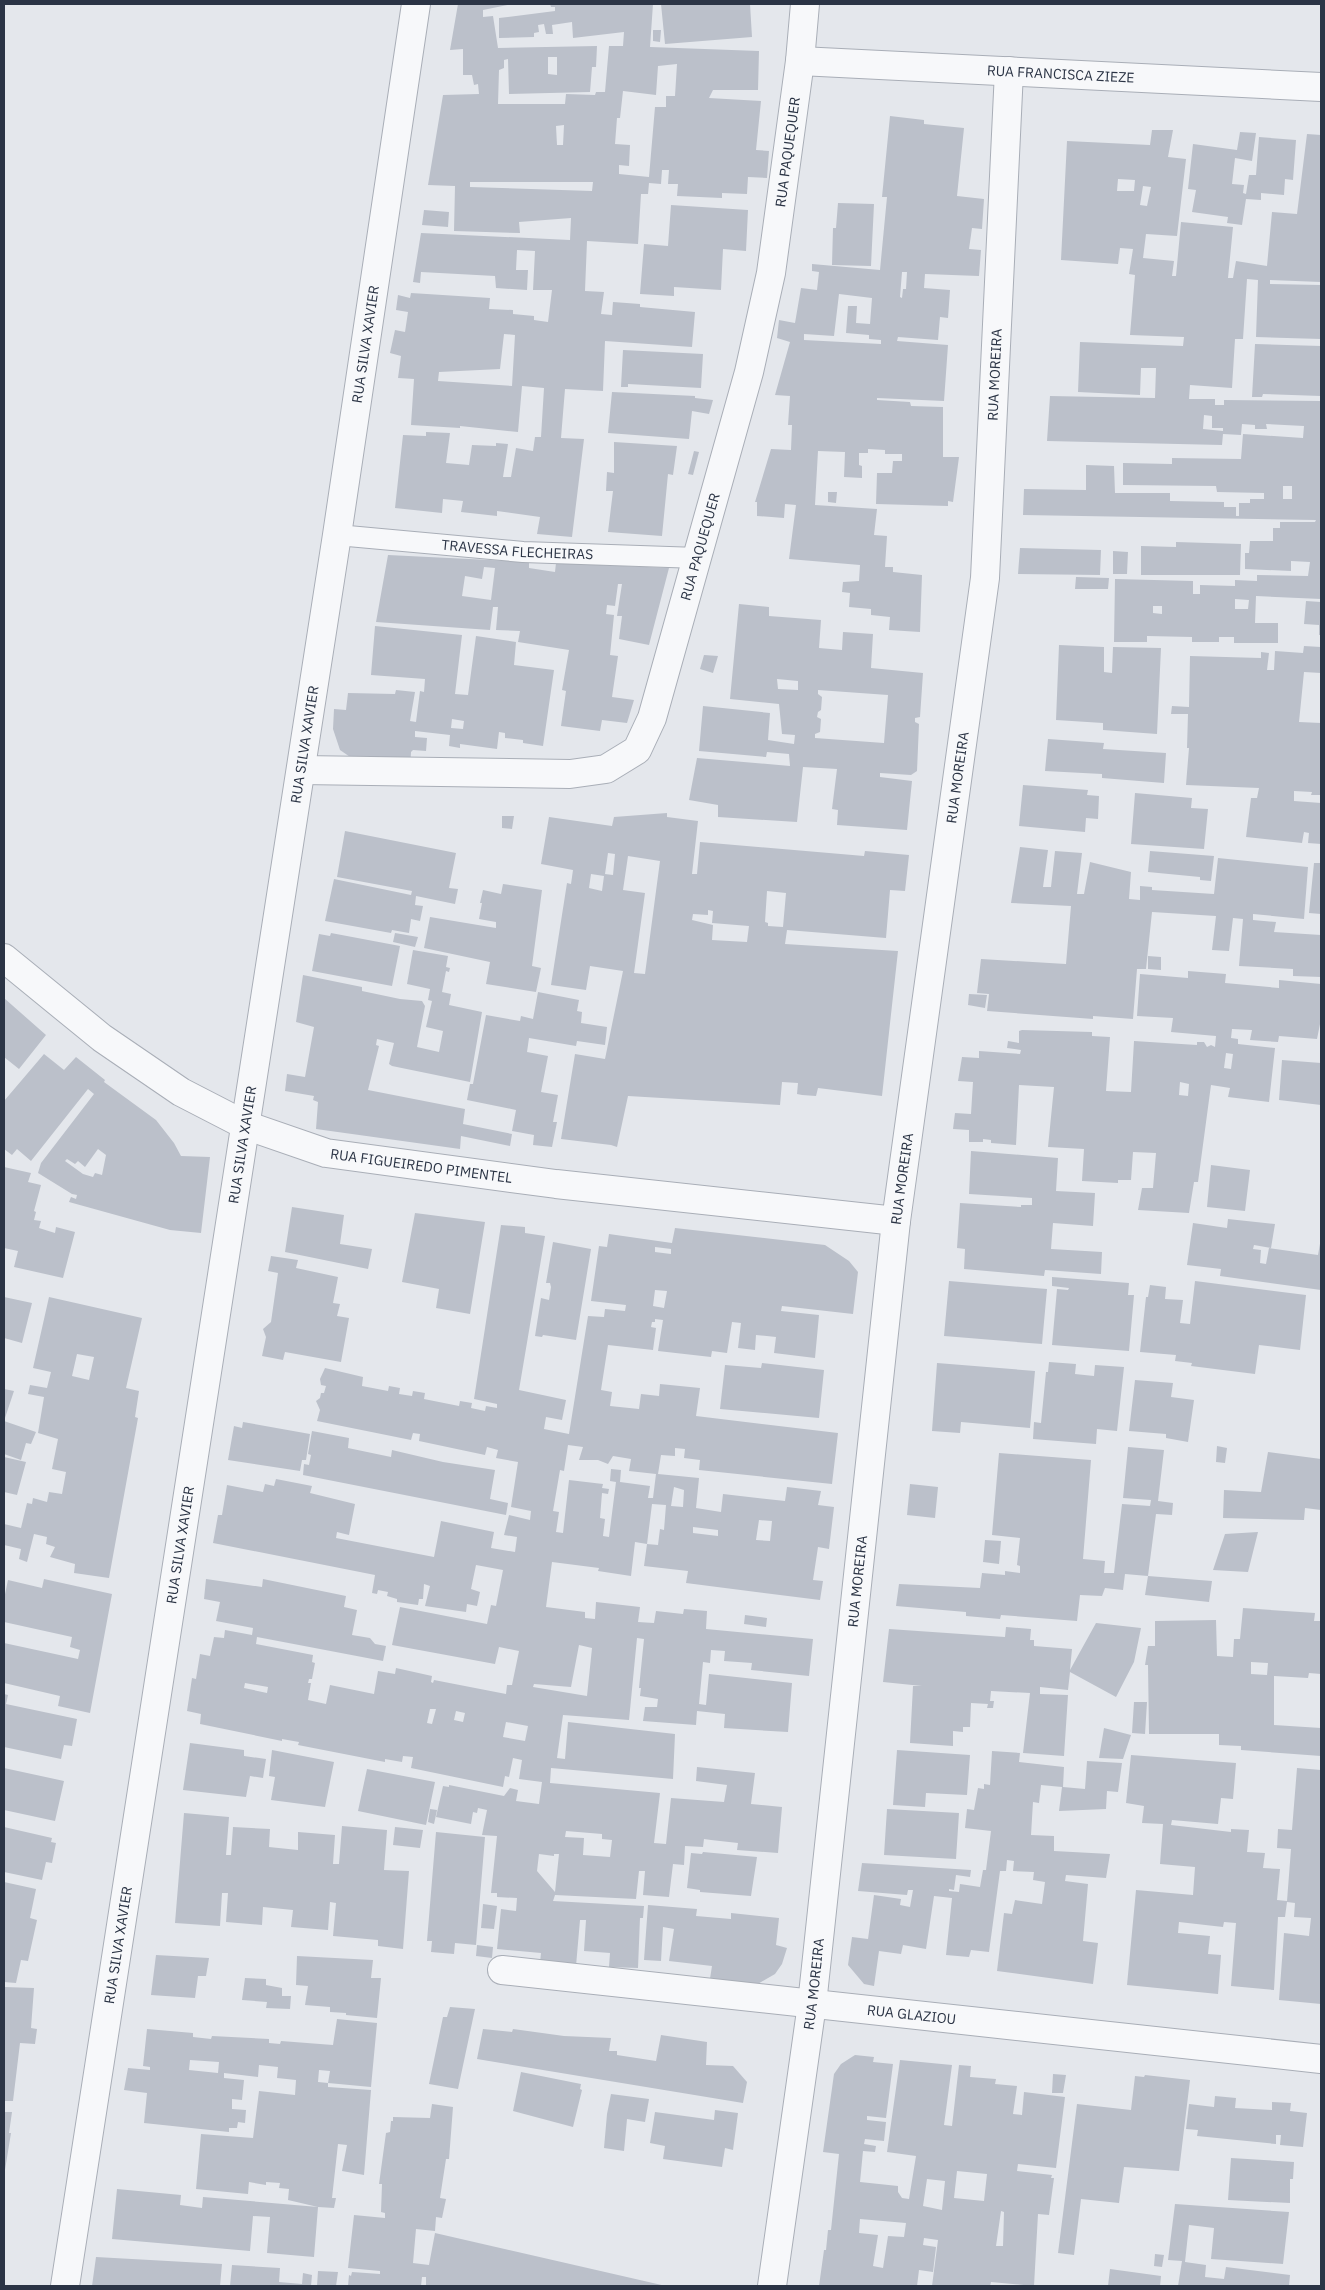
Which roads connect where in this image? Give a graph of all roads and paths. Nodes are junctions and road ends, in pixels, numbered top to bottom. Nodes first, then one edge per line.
1 (416, 4) edge
2 (805, 4) edge
3 (800, 61) junction
4 (1009, 70) junction
5 (1321, 87) edge
6 (338, 535) junction
7 (698, 558) junction
8 (301, 770) junction
9 (4, 958) edge
10 (245, 1125) junction
11 (896, 1221) junction
12 (502, 1970) dead end
13 (812, 2004) junction
14 (1321, 2059) edge
15 (65, 2286) edge
16 (772, 2286) edge

1 - 6 street, RUA SILVA XAVIER
2 - 3 street, RUA PAQUEQUER
3 - 4 street, RUA FRANCISCA ZIEZE
3 - 7 street, RUA PAQUEQUER
4 - 5 street, RUA FRANCISCA ZIEZE
4 - 11 street, RUA MOREIRA
6 - 7 lane, TRAVESSA FLECHEIRAS
6 - 8 street, RUA SILVA XAVIER
7 - 8 street, RUA PAQUEQUER
8 - 10 street, RUA SILVA XAVIER
9 - 10 street, RUA FIGUEIREDO PIMENTEL
10 - 11 street, RUA FIGUEIREDO PIMENTEL
10 - 15 street, RUA SILVA XAVIER
11 - 13 street, RUA MOREIRA
12 - 13 street, RUA GLAZIOU
13 - 14 street, RUA GLAZIOU
13 - 16 street, RUA MOREIRA

